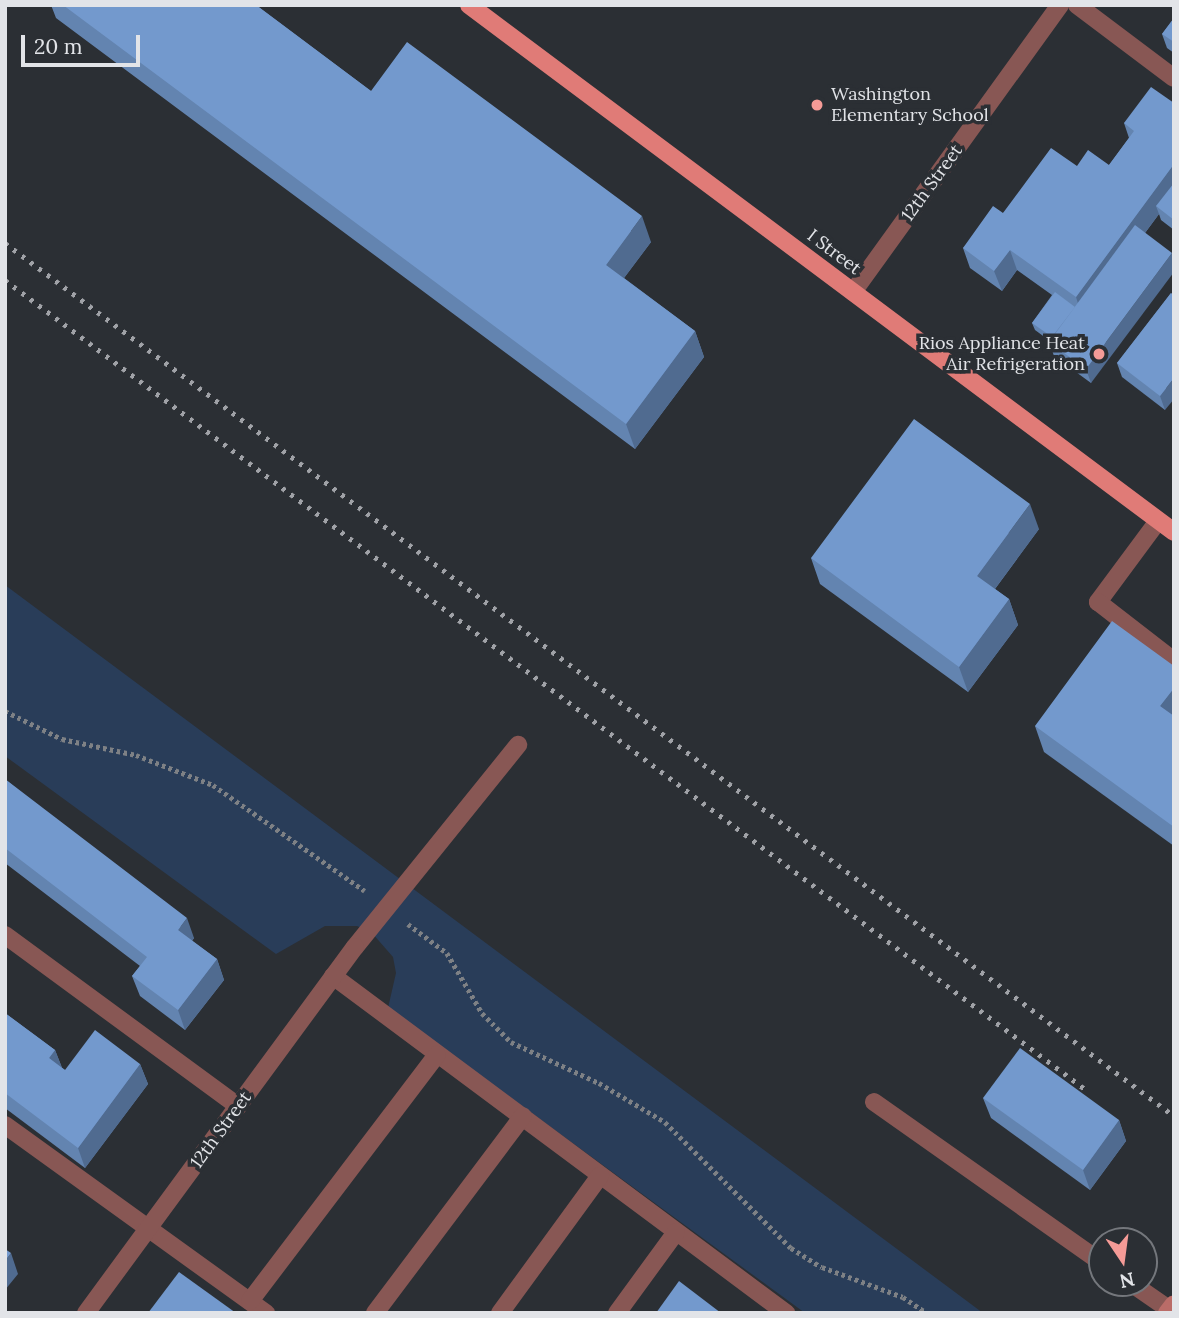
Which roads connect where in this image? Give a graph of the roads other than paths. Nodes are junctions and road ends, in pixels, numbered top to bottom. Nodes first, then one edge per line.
1 (470, 5) edge
2 (1060, 5) edge
3 (1077, 5) edge
4 (1174, 78) edge
5 (853, 292) junction
6 (1158, 521) junction
7 (1174, 533) edge
8 (1174, 660) edge
9 (518, 745) dead end
10 (5, 935) edge
11 (333, 976) junction
12 (437, 1055) junction
13 (874, 1102) dead end
14 (238, 1106) junction
15 (523, 1116) junction
16 (5, 1125) edge
17 (600, 1176) junction
18 (148, 1229) junction
19 (676, 1232) junction
20 (1088, 1252) edge
21 (1152, 1297) edge
22 (250, 1301) junction
23 (1170, 1309) edge
24 (86, 1313) edge
25 (266, 1313) edge
26 (375, 1313) edge
27 (500, 1313) edge
28 (617, 1313) edge
29 (786, 1313) edge

1 - 5 main road, I Street
2 - 5 street, 12th Street
3 - 4 street
5 - 6 main road, I Street
6 - 7 main road, I Street
6 - 8 street
9 - 11 street, 12th Street
10 - 14 street
11 - 12 street
11 - 14 street, 12th Street
12 - 15 street
12 - 22 street
13 - 20 street
14 - 18 street, 12th Street
15 - 17 street
15 - 26 street
16 - 18 street
17 - 19 street
17 - 27 street
18 - 22 street
18 - 24 street, 12th Street
19 - 28 street
19 - 29 street
21 - 23 street
22 - 25 street

